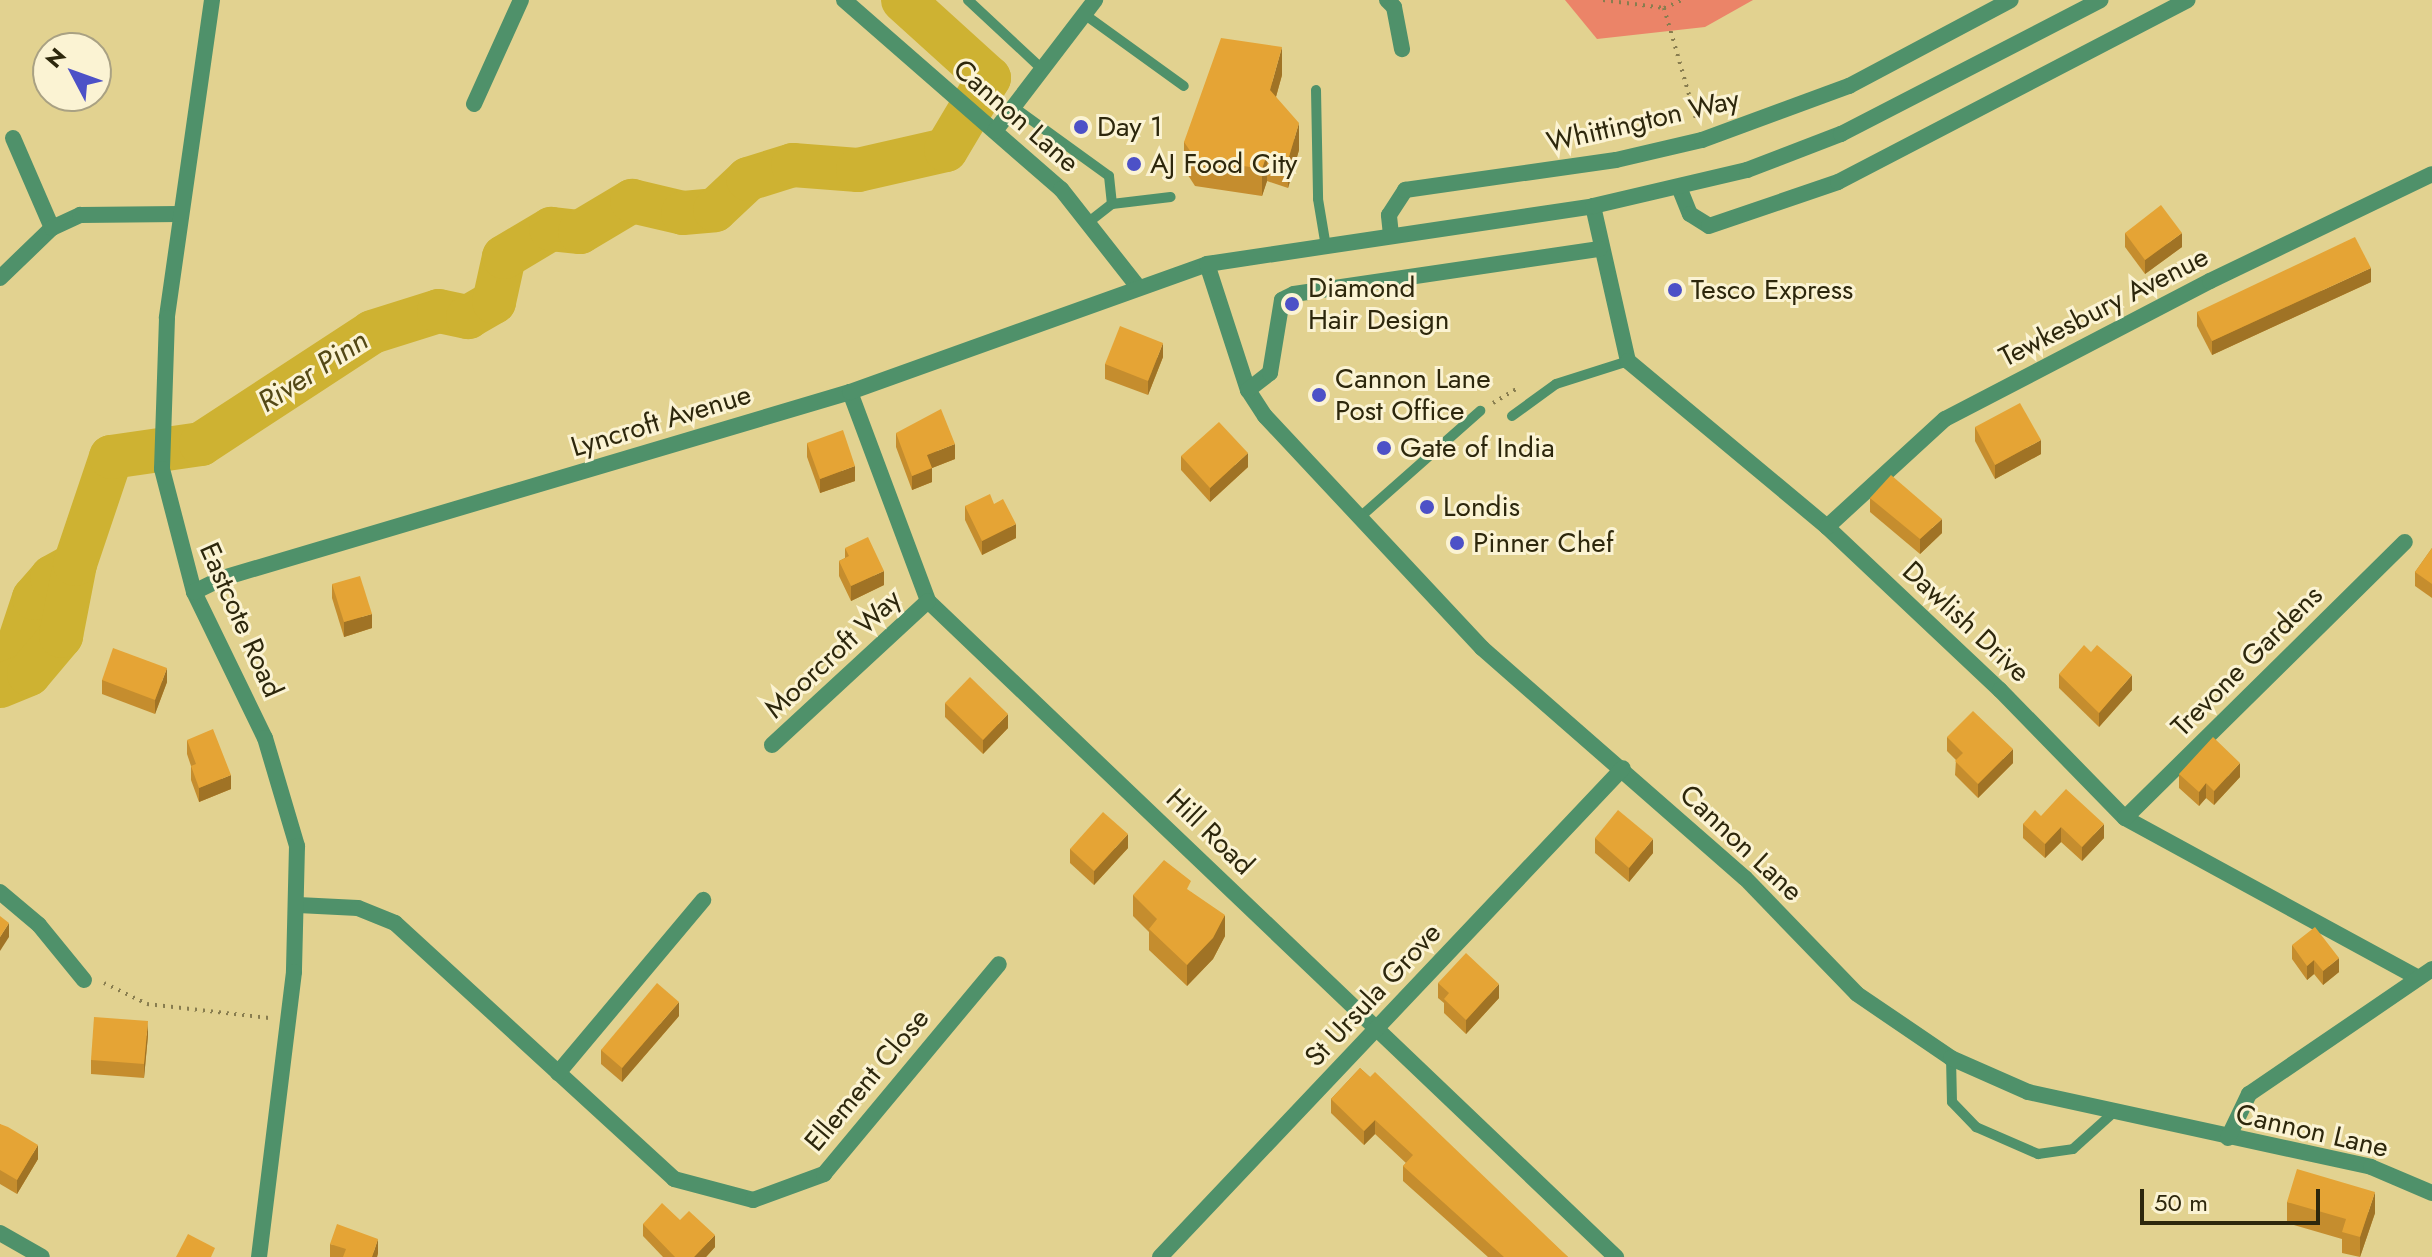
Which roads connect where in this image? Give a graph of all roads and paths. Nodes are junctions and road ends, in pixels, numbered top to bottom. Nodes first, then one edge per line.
1 (212, 0) edge
2 (521, 0) edge
3 (844, 0) edge
4 (968, 0) edge
5 (1095, 0) edge
6 (1387, 0) edge
7 (1603, 0) edge
8 (1682, 0) edge
9 (2011, 0) edge
10 (2099, 0) edge
11 (2188, 0) edge
12 (1664, 8) junction
13 (1084, 14) junction
14 (1402, 49) dead end
15 (1043, 70) junction
16 (1184, 86) dead end
17 (1316, 90) dead end
18 (474, 104) dead end
19 (1015, 108) junction
20 (995, 131) junction
21 (13, 138) dead end
22 (1702, 140) junction
23 (2432, 174) edge
24 (1679, 187) junction
25 (1171, 197) dead end
26 (1112, 204) junction
27 (1593, 206) junction
28 (179, 214) junction
29 (1090, 221) junction
30 (52, 228) junction
31 (1391, 235) junction
32 (1326, 247) junction
33 (1600, 249) junction
34 (1207, 264) junction
35 (0, 278) edge
36 (1138, 287) junction
37 (1628, 361) junction
38 (1248, 390) junction
39 (850, 392) junction
40 (1480, 411) dead end
41 (1512, 416) dead end
42 (1359, 518) junction
43 (1827, 527) junction
44 (2405, 542) dead end
45 (194, 592) junction
46 (928, 601) junction
47 (772, 745) dead end
48 (1623, 768) junction
49 (2125, 818) junction
50 (0, 892) edge
51 (703, 900) dead end
52 (298, 905) junction
53 (999, 964) dead end
54 (2425, 973) edge
55 (84, 980) joint
56 (288, 1020) junction
57 (1378, 1028) junction
58 (1951, 1058) junction
59 (558, 1073) junction
60 (2113, 1113) junction
61 (2228, 1138) junction
62 (2432, 1193) edge
63 (0, 1233) edge
64 (20, 1251) edge
65 (42, 1257) edge
66 (259, 1257) edge
67 (1160, 1257) edge
68 (1616, 1257) edge

1 - 28 street, Eastcote Road
2 - 18 street
3 - 20 street, Cannon Lane
4 - 15 lane
5 - 13 street
6 - 14 street
7 - 12 path
8 - 12 path
9 - 22 street, Whittington Way
10 - 24 street
11 - 24 street
12 - 22 path
13 - 15 street
13 - 16 lane
15 - 19 street
17 - 32 lane
19 - 20 street
19 - 26 lane
20 - 29 street, Cannon Lane
21 - 30 street
22 - 31 street, Whittington Way
23 - 43 street, Tewkesbury Avenue
24 - 27 street
25 - 26 lane
26 - 29 lane
27 - 31 street
27 - 33 street
28 - 30 street
28 - 45 street, Eastcote Road
29 - 36 street, Cannon Lane
30 - 35 street
31 - 32 street
32 - 34 street
33 - 37 street
33 - 38 street
34 - 36 street
34 - 38 street, Cannon Lane
36 - 39 street, Lyncroft Avenue
37 - 41 lane
37 - 43 street, Dawlish Drive
38 - 42 street, Cannon Lane
39 - 45 street, Lyncroft Avenue
39 - 46 street, Hill Road
40 - 42 lane
42 - 48 street, Cannon Lane
43 - 49 street, Dawlish Drive
44 - 49 street, Trevone Gardens
45 - 52 street, Eastcote Road
46 - 47 street, Moorcroft Way
46 - 57 street, Hill Road
48 - 57 street, St Ursula Grove
48 - 58 street, Cannon Lane
49 - 54 street, Dawlish Drive
50 - 55 street
51 - 59 street
52 - 56 street, Eastcote Road
52 - 59 street, Ellement Close
53 - 59 street, Ellement Close
54 - 61 street
55 - 56 path
56 - 66 street, Eastcote Road
57 - 67 street, St Ursula Grove
57 - 68 street, Hill Road
58 - 60 street, Cannon Lane
58 - 60 lane
60 - 61 street, Cannon Lane
61 - 62 street, Cannon Lane
63 - 64 street
64 - 65 street

